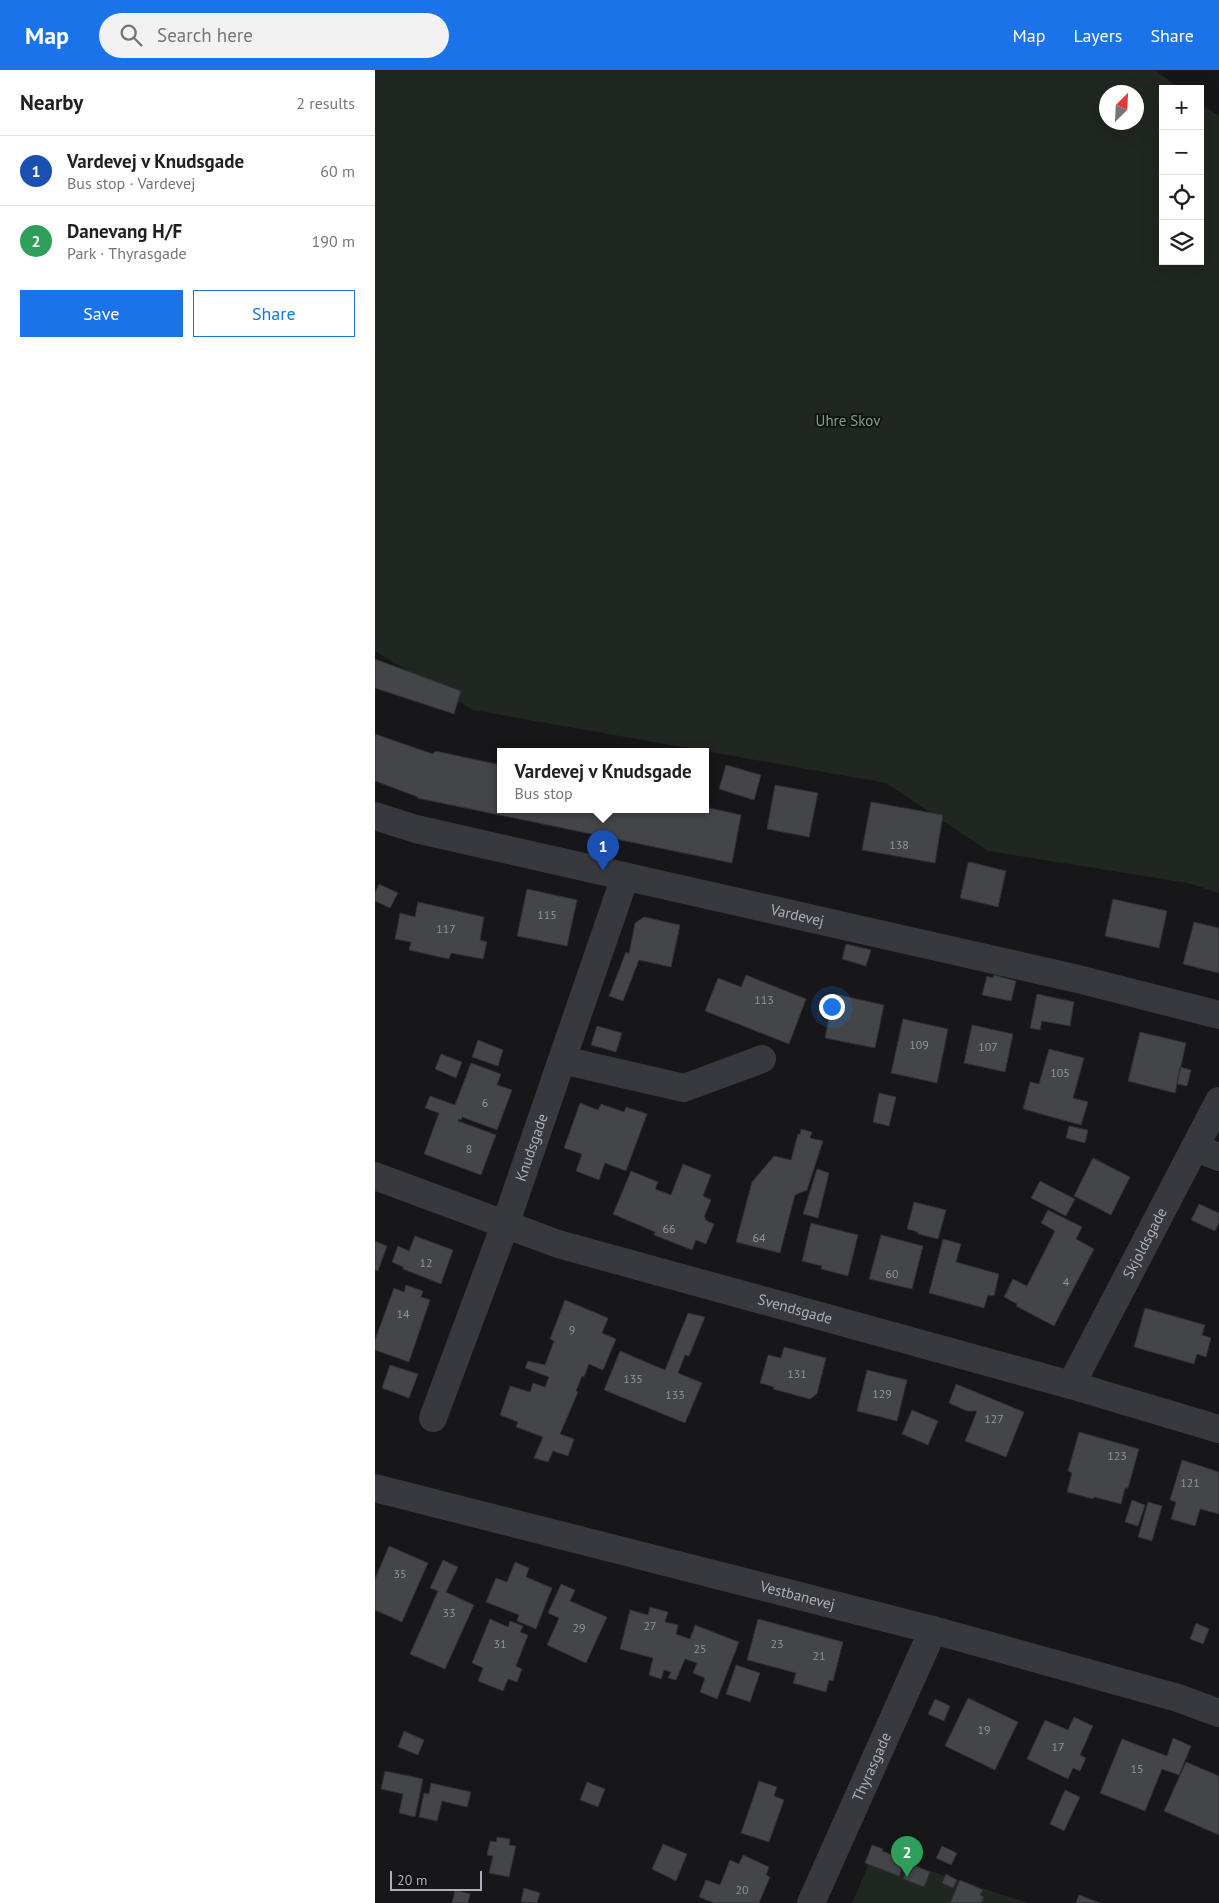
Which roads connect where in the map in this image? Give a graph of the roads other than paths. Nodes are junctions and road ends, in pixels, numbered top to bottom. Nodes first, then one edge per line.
1 (375, 816) edge
2 (625, 877) junction
3 (1219, 1015) edge
4 (762, 1059) dead end
5 (562, 1060) junction
6 (1219, 1100) edge
7 (1207, 1152) edge
8 (375, 1176) edge
9 (505, 1225) junction
10 (1071, 1385) junction
11 (433, 1418) dead end
12 (1219, 1429) edge
13 (375, 1488) edge
14 (933, 1630) junction
15 (1219, 1713) edge
16 (811, 1903) edge

1 - 2 street, Vardevej
2 - 3 street, Vardevej
2 - 5 street, Knudsgade
4 - 5 street
5 - 9 street, Knudsgade
6 - 7 street, Skjoldsgade
7 - 10 street, Skjoldsgade
8 - 9 street, Svendsgade
9 - 10 street, Svendsgade
9 - 11 street, Knudsgade
10 - 12 street, Svendsgade
13 - 14 street, Vestbanevej
14 - 15 street, Vestbanevej
14 - 16 street, Thyrasgade

